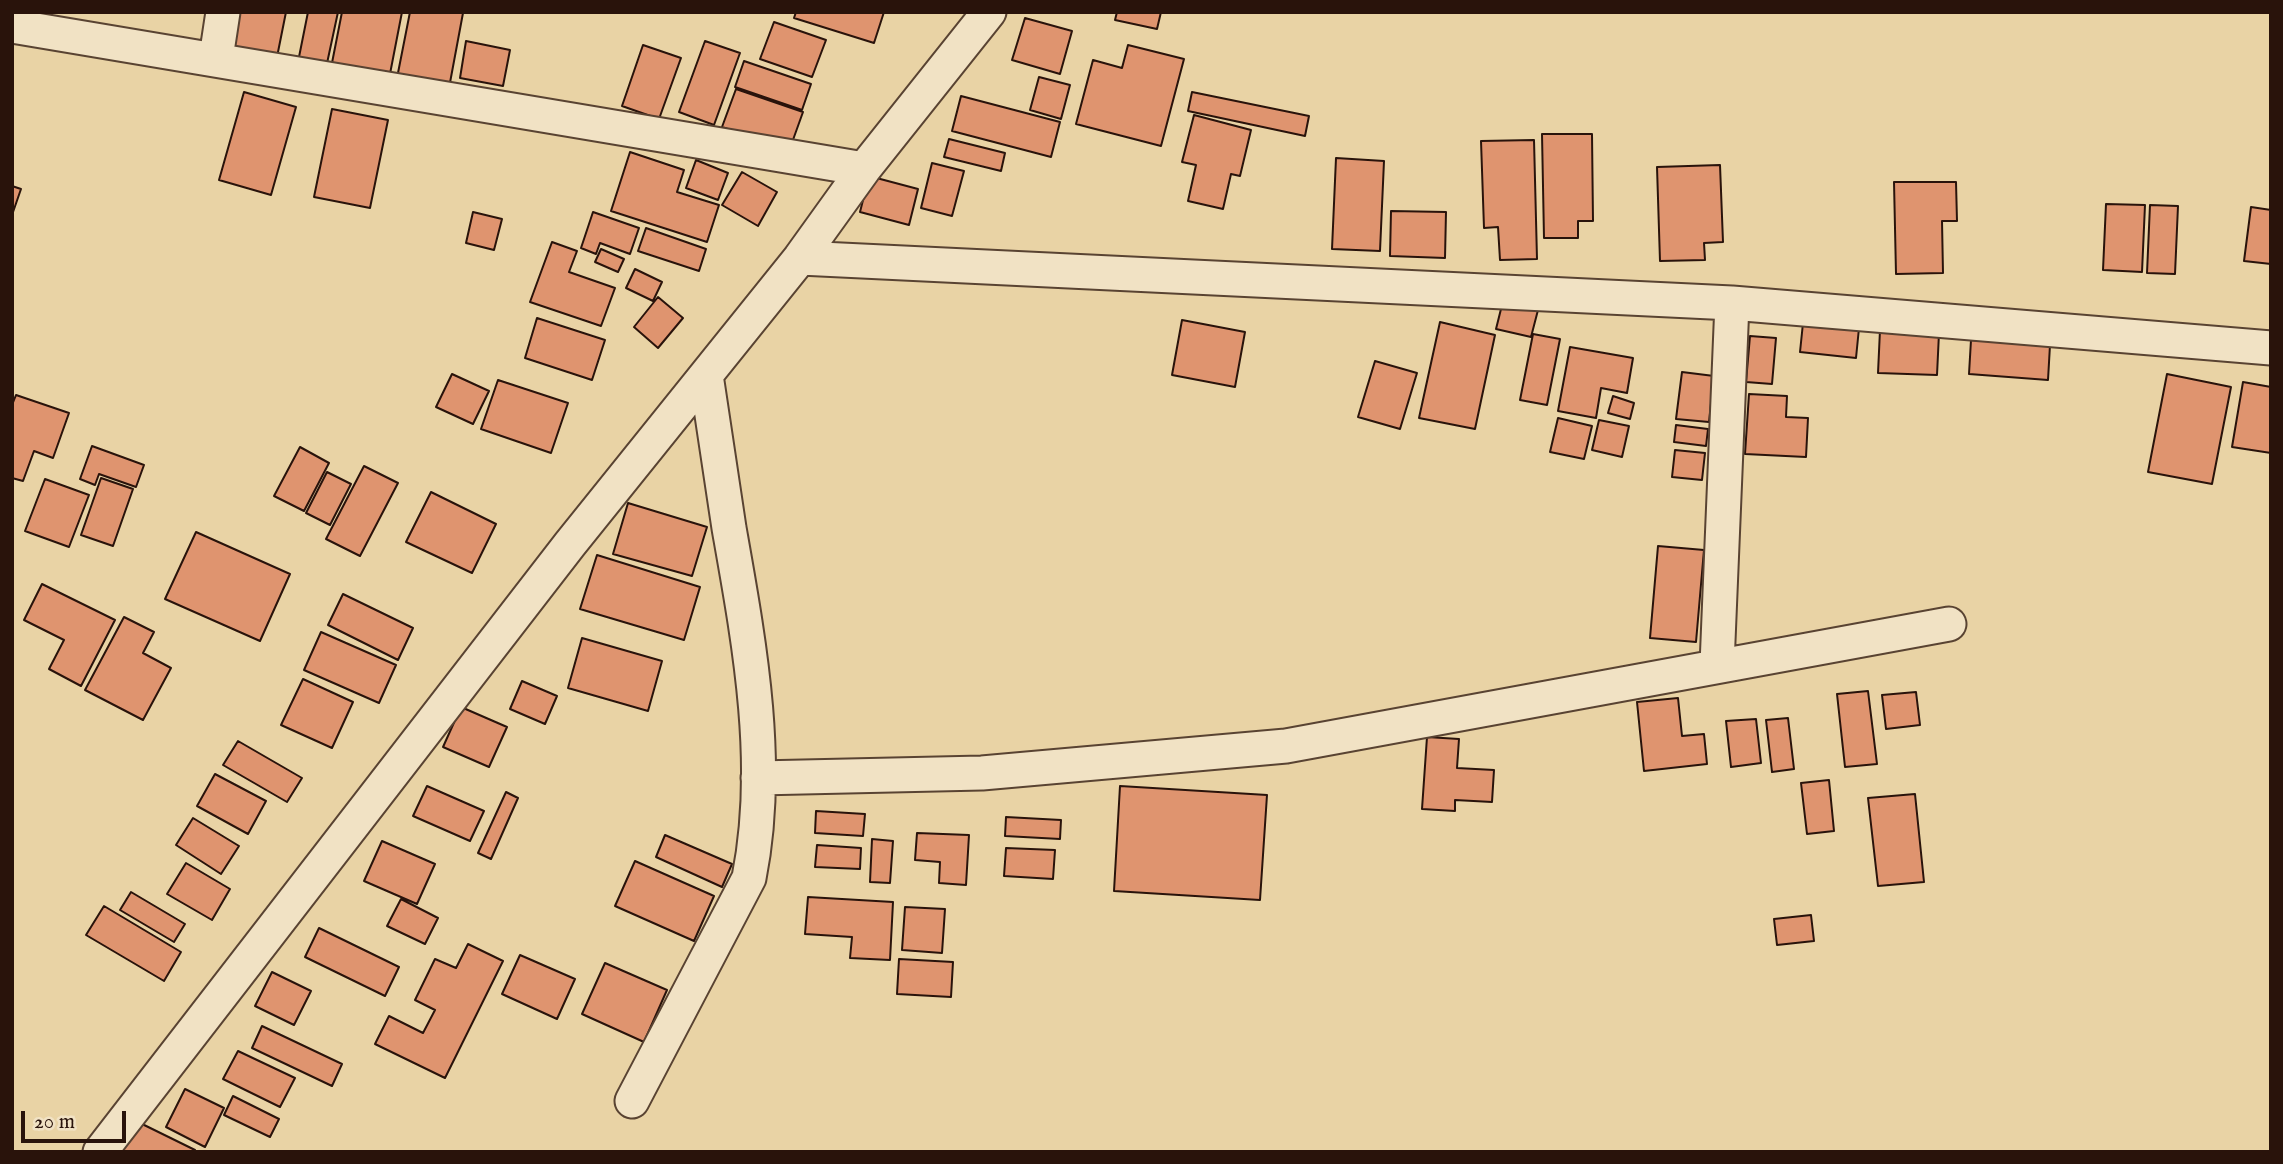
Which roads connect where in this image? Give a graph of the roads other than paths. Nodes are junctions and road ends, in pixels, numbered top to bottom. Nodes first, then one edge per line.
1 (223, 12) edge
2 (989, 12) edge
3 (12, 26) edge
4 (216, 58) junction
5 (864, 169) junction
6 (800, 258) junction
7 (1732, 303) junction
8 (2271, 348) edge
9 (706, 375) junction
10 (1949, 624) dead end
11 (1717, 665) junction
12 (758, 778) junction
13 (632, 1101) dead end
14 (100, 1152) edge

1 - 4 street
2 - 5 street
3 - 4 street
4 - 5 street
5 - 6 street
6 - 7 street
6 - 9 street
7 - 8 street
7 - 11 street
9 - 12 street
9 - 14 street
10 - 11 street
11 - 12 street
12 - 13 street

